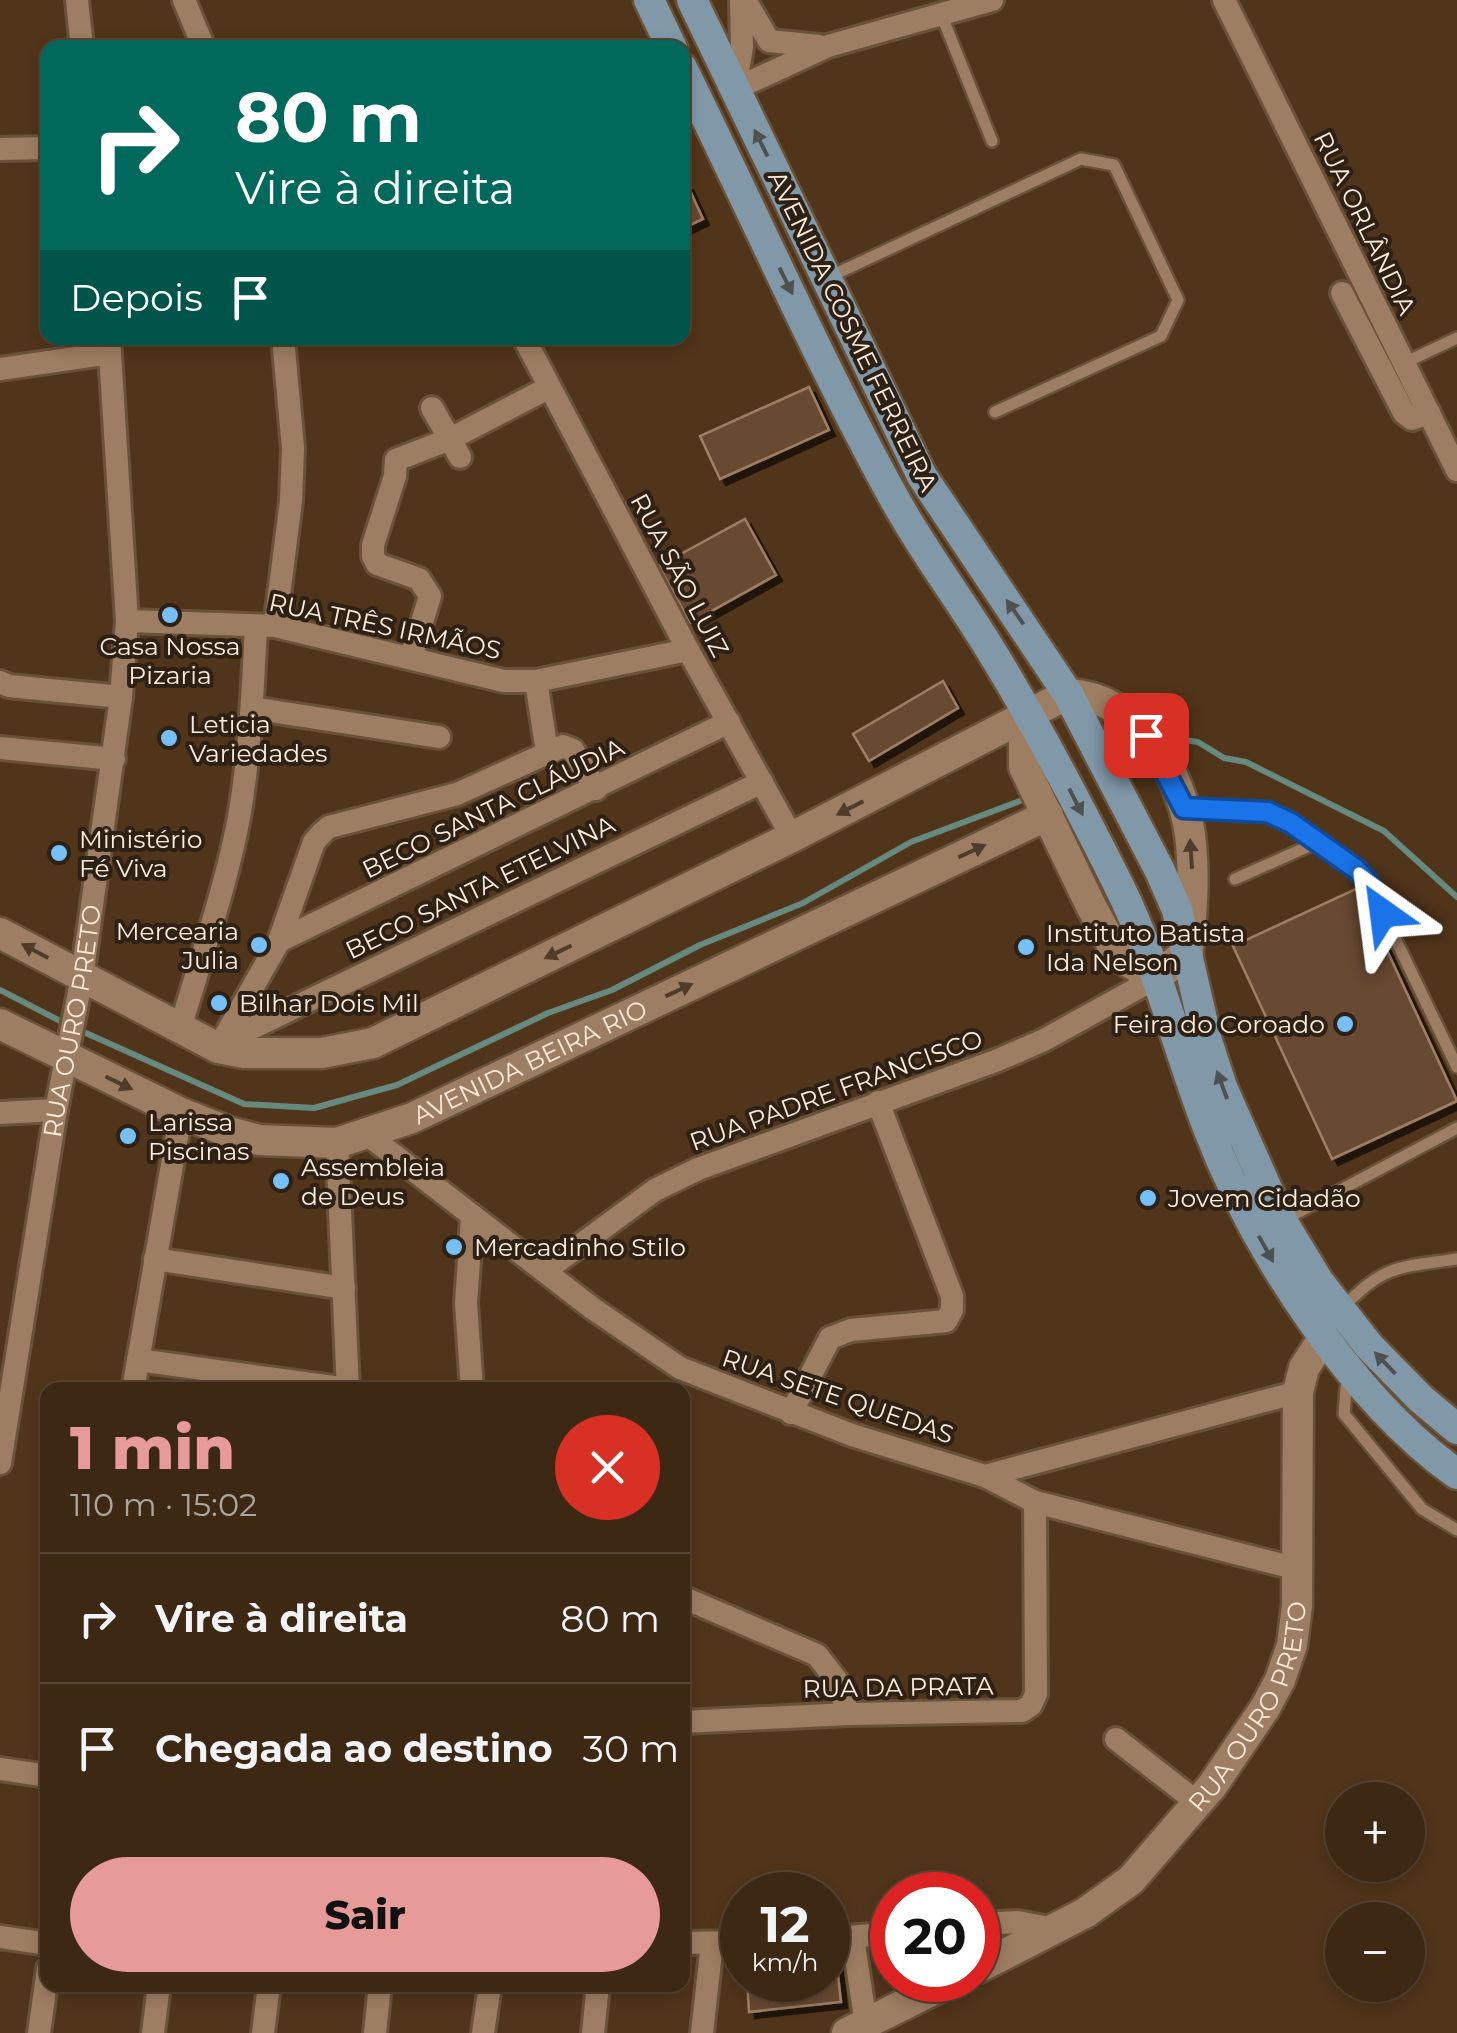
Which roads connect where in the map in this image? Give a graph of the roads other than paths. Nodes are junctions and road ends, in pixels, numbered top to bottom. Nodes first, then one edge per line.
1 (77, 0) edge
2 (184, 0) edge
3 (649, 0) edge
4 (692, 0) edge
5 (743, 0) edge
6 (992, 0) edge
7 (1224, 0) edge
8 (941, 14) junction
9 (81, 40) edge
10 (201, 40) edge
11 (668, 40) edge
12 (828, 46) junction
13 (735, 88) junction
14 (693, 111) edge
15 (992, 141) dead end
16 (40, 148) edge
17 (0, 149) edge
18 (826, 279) junction
19 (1342, 292) dead end
20 (1457, 338) edge
21 (110, 345) edge
22 (284, 345) edge
23 (527, 345) edge
24 (1404, 362) junction
25 (0, 369) edge
26 (548, 388) junction
27 (432, 408) dead end
28 (995, 412) dead end
29 (1428, 413) junction
30 (455, 448) junction
31 (1457, 470) edge
32 (126, 621) junction
33 (265, 626) junction
34 (688, 650) junction
35 (411, 658) junction
36 (536, 681) junction
37 (0, 682) edge
38 (1068, 694) junction
39 (121, 697) junction
40 (252, 708) junction
41 (1030, 716) junction
42 (729, 722) junction
43 (440, 737) dead end
44 (0, 748) edge
45 (548, 752) junction
46 (114, 759) junction
47 (762, 782) junction
48 (596, 789) junction
49 (1184, 808) junction
50 (1048, 815) junction
51 (792, 837) junction
52 (1318, 842) junction
53 (1235, 879) dead end
54 (0, 933) edge
55 (279, 941) junction
56 (1188, 951) junction
57 (1156, 978) junction
58 (81, 983) junction
59 (0, 1024) edge
60 (180, 1029) junction
61 (220, 1045) junction
62 (69, 1046) junction
63 (1457, 1067) edge
64 (878, 1102) junction
65 (56, 1110) junction
66 (0, 1112) edge
67 (181, 1113) junction
68 (1457, 1128) edge
69 (368, 1135) junction
70 (337, 1143) junction
71 (472, 1218) junction
72 (1282, 1221) junction
73 (154, 1259) junction
74 (1457, 1259) edge
75 (546, 1270) junction
76 (344, 1288) junction
77 (1341, 1310) junction
78 (1324, 1337) junction
79 (138, 1360) junction
80 (1348, 1365) junction
81 (134, 1382) edge
82 (292, 1382) edge
83 (348, 1382) edge
84 (471, 1382) edge
85 (1298, 1392) junction
86 (791, 1413) junction
87 (1457, 1428) edge
88 (0, 1463) edge
89 (1457, 1474) edge
90 (985, 1476) junction
91 (1035, 1502) junction
92 (1457, 1530) edge
93 (1298, 1569) junction
94 (690, 1600) edge
95 (848, 1714) junction
96 (690, 1722) edge
97 (1116, 1739) dead end
98 (0, 1769) edge
99 (40, 1775) edge
100 (1198, 1803) junction
101 (1000, 1921) edge
102 (1054, 1929) junction
103 (870, 1936) edge
104 (0, 1937) edge
105 (850, 1938) edge
106 (853, 1938) junction
107 (712, 1942) junction
108 (720, 1942) edge
109 (40, 1943) edge
110 (690, 1943) edge
111 (1000, 1957) edge
112 (45, 1992) edge
113 (158, 1992) edge
114 (268, 1992) edge
115 (379, 1992) edge
116 (489, 1992) edge
117 (597, 1992) edge
118 (909, 2002) edge
119 (856, 2029) edge
120 (39, 2033) edge
121 (153, 2033) edge
122 (263, 2033) edge
123 (374, 2033) edge
124 (483, 2033) edge
125 (593, 2033) edge
126 (702, 2033) edge

1 - 9 street
2 - 10 street
3 - 11 main road
4 - 13 main road, AVENIDA COSME FERREIRA
5 - 12 street
5 - 13 street
6 - 8 street
7 - 24 street, RUA ORLÂNDIA
8 - 12 street
8 - 15 lane
12 - 13 street
18 -> 13 main road, AVENIDA COSME FERREIRA
14 -> 41 main road, AVENIDA COSME FERREIRA
16 - 17 street
18 - 28 lane
38 -> 18 main road, AVENIDA COSME FERREIRA
19 - 29 street
20 - 24 lane
21 - 25 street
21 - 32 street, RUA OURO PRETO
22 - 33 street
23 - 26 street, RUA SÃO LUIZ
24 - 29 street, RUA ORLÂNDIA
26 - 30 street
26 - 34 street, RUA SÃO LUIZ
27 - 30 street
29 - 31 street, RUA ORLÂNDIA
30 - 35 street
32 - 33 street, RUA TRÊS IRMÃOS
32 - 39 street, RUA OURO PRETO
33 - 35 street, RUA TRÊS IRMÃOS
33 - 40 street
34 - 36 street, RUA TRÊS IRMÃOS
34 - 42 street, RUA SÃO LUIZ
35 - 36 street, RUA TRÊS IRMÃOS
36 - 45 street
37 - 39 street
38 - 41 street
38 - 49 street
38 - 56 main road, AVENIDA COSME FERREIRA
39 - 46 street, RUA OURO PRETO
40 - 43 street
40 - 60 street
41 - 50 street
41 -> 51 street
41 -> 57 main road, AVENIDA COSME FERREIRA
42 - 47 street, RUA SÃO LUIZ
42 - 48 street, BECO SANTA CLÁUDIA
44 - 46 street
45 - 48 street
45 - 55 street
46 - 58 street, RUA OURO PRETO
47 - 51 street, RUA SÃO LUIZ
47 - 61 street, BECO SANTA ETELVINA
48 - 55 street, BECO SANTA CLÁUDIA
49 - 52 lane
56 -> 49 street
50 - 57 street
69 -> 50 street, AVENIDA BEIRA RIO
51 -> 61 street
52 - 53 lane
52 - 63 lane
58 -> 54 street
55 - 61 street
56 - 57 street
72 -> 56 main road, AVENIDA COSME FERREIRA
57 - 64 street, RUA PADRE FRANCISCO
57 -> 78 main road, AVENIDA COSME FERREIRA
58 - 60 street
58 - 62 street, RUA OURO PRETO
59 - 62 street, AVENIDA BEIRA RIO
60 - 61 street
62 - 65 street, RUA OURO PRETO
62 -> 67 street, AVENIDA BEIRA RIO
64 - 75 street, RUA PADRE FRANCISCO
64 - 86 street
65 - 66 street
65 - 88 street, RUA OURO PRETO
67 - 70 street, AVENIDA BEIRA RIO
67 - 73 street
68 - 72 lane
69 - 70 street, AVENIDA BEIRA RIO
69 - 71 street, RUA SETE QUEDAS
70 - 76 street
71 - 75 street, RUA SETE QUEDAS
71 - 84 street
72 - 77 main road, AVENIDA COSME FERREIRA
73 - 76 street
73 - 79 street
74 - 77 lane
75 - 86 street, RUA SETE QUEDAS
76 - 83 street
87 -> 77 main road, AVENIDA COSME FERREIRA
78 - 80 main road, AVENIDA COSME FERREIRA
78 - 85 street, RUA OURO PRETO
79 - 81 street
79 - 82 street
80 - 89 main road, AVENIDA COSME FERREIRA
80 - 92 lane
85 - 90 street
85 - 93 street, RUA OURO PRETO
86 - 90 street, RUA SETE QUEDAS
90 - 91 street
91 - 93 street
91 - 95 street, RUA DA PRATA
93 - 100 street, RUA OURO PRETO
94 - 95 street
95 - 96 street, RUA DA PRATA
97 - 100 street
98 - 99 street
100 - 102 street, RUA OURO PRETO
101 - 102 street
102 - 111 street, RUA OURO PRETO
103 - 106 street
104 - 109 street
105 - 106 street
106 - 119 street
107 - 108 street
107 - 110 street
107 - 126 street
112 - 120 street
113 - 121 street
114 - 122 street
115 - 123 street
116 - 124 street
117 - 125 street
118 - 119 street

